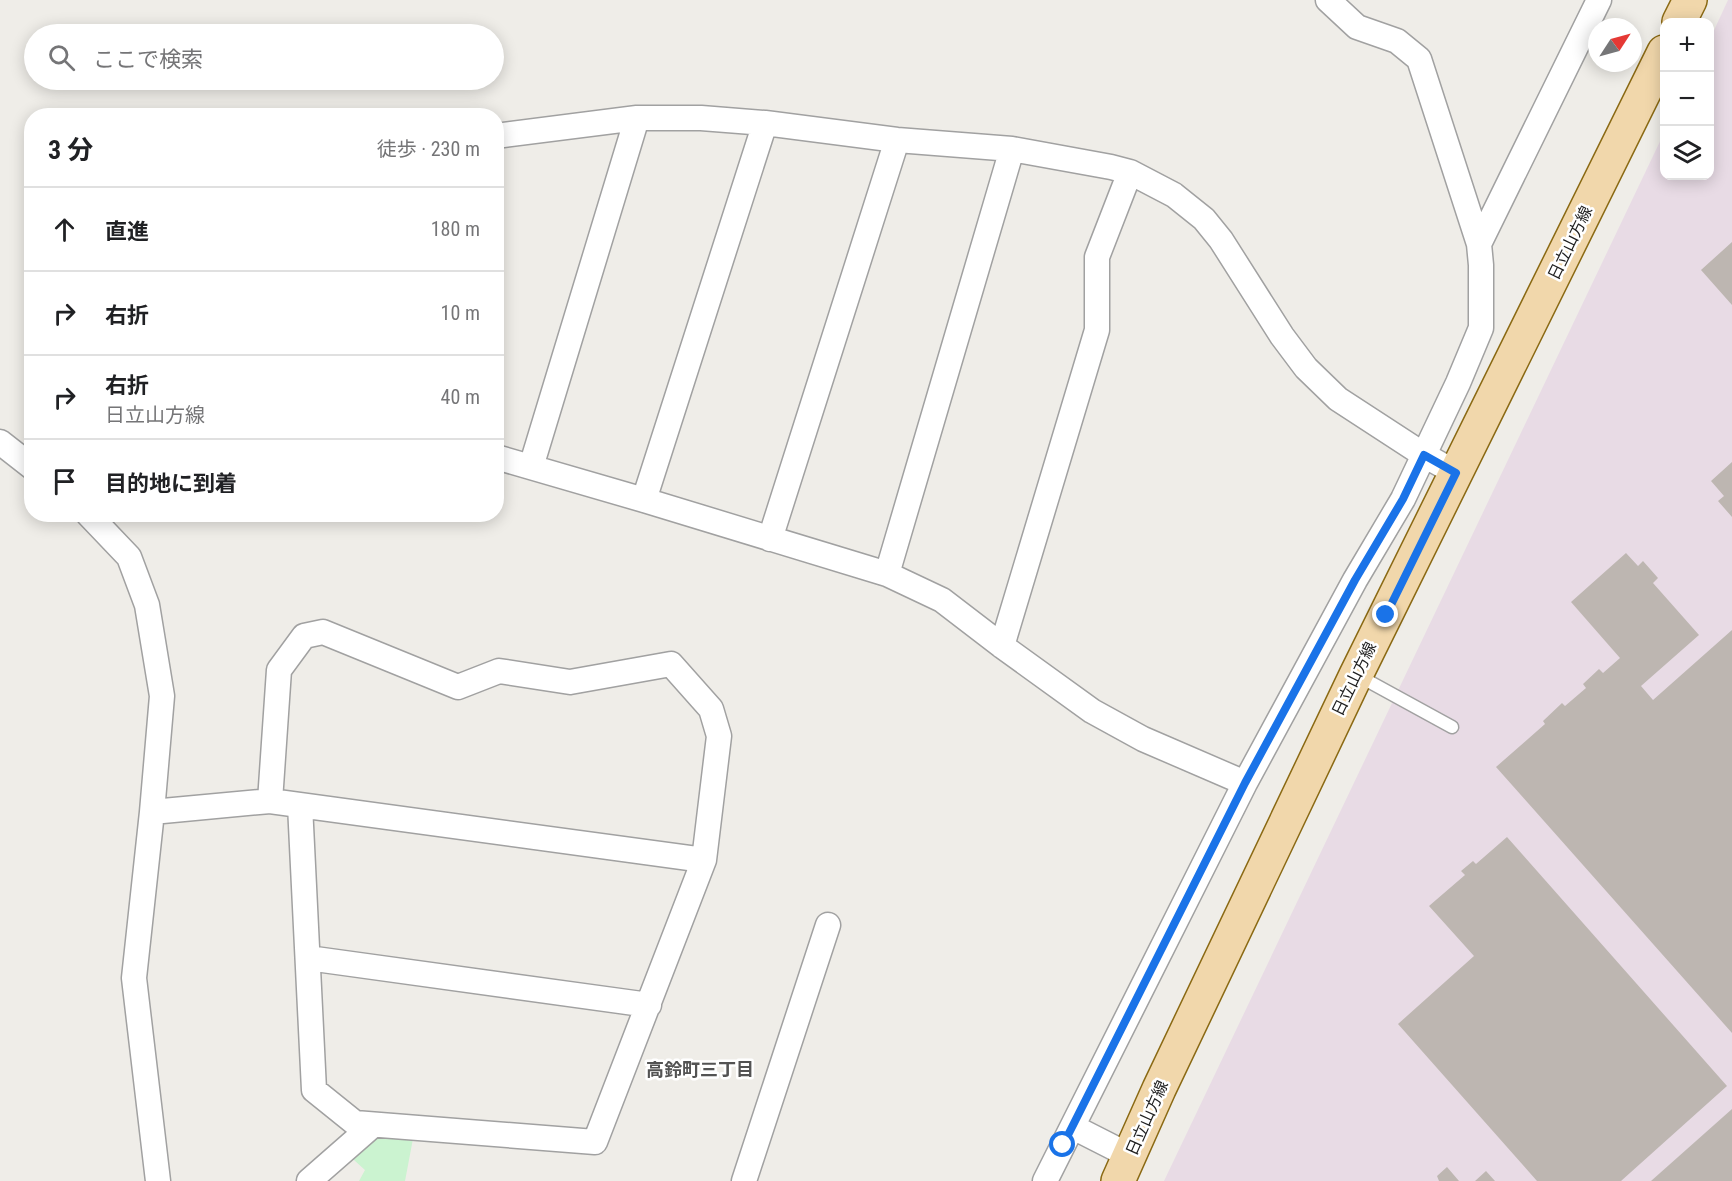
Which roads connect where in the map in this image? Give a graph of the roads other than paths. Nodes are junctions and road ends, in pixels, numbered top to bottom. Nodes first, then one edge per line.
1 (1328, 0) edge
2 (1599, 0) edge
3 (1690, 0) edge
4 (1681, 18) edge
5 (1660, 62) edge
6 (637, 118) junction
7 (765, 123) junction
8 (504, 135) edge
9 (897, 140) junction
10 (1012, 149) junction
11 (1130, 172) junction
12 (1479, 244) junction
13 (0, 442) edge
14 (1424, 455) junction
15 (504, 459) edge
16 (24, 461) edge
17 (531, 467) junction
18 (1456, 473) junction
19 (644, 500) junction
20 (96, 522) edge
21 (770, 539) junction
22 (887, 574) junction
23 (1002, 646) junction
24 (1356, 675) junction
25 (1452, 727) dead end
26 (1245, 783) junction
27 (270, 801) junction
28 (300, 805) junction
29 (152, 812) junction
30 (704, 860) junction
31 (828, 925) dead end
32 (308, 958) junction
33 (649, 1005) junction
34 (373, 1125) junction
35 (1072, 1126) junction
36 (1124, 1168) edge
37 (158, 1181) edge
38 (309, 1181) edge
39 (744, 1181) edge
40 (1045, 1181) edge

1 - 12 street
2 - 12 street
3 - 4 main road
5 - 18 main road, 日立山方線
6 - 7 street
6 - 8 street
6 - 17 street
7 - 9 street
7 - 19 street
9 - 10 street
9 - 21 street
10 - 11 street
10 - 22 street
11 - 14 street
11 - 23 street
12 - 14 street
13 - 16 street
14 - 18 street
14 - 26 street
15 - 17 street
17 - 19 street
18 - 24 main road, 日立山方線
19 - 21 street
20 - 29 street
21 - 22 street
22 - 23 street
23 - 26 street
24 - 25 lane
24 - 36 main road, 日立山方線
26 - 35 street
27 - 28 street
27 - 29 street
27 - 30 street
28 - 30 street
28 - 32 street
29 - 37 street
30 - 33 street
31 - 39 street
32 - 33 street
32 - 34 street
33 - 34 street
34 - 38 street
35 - 36 street
35 - 40 street

